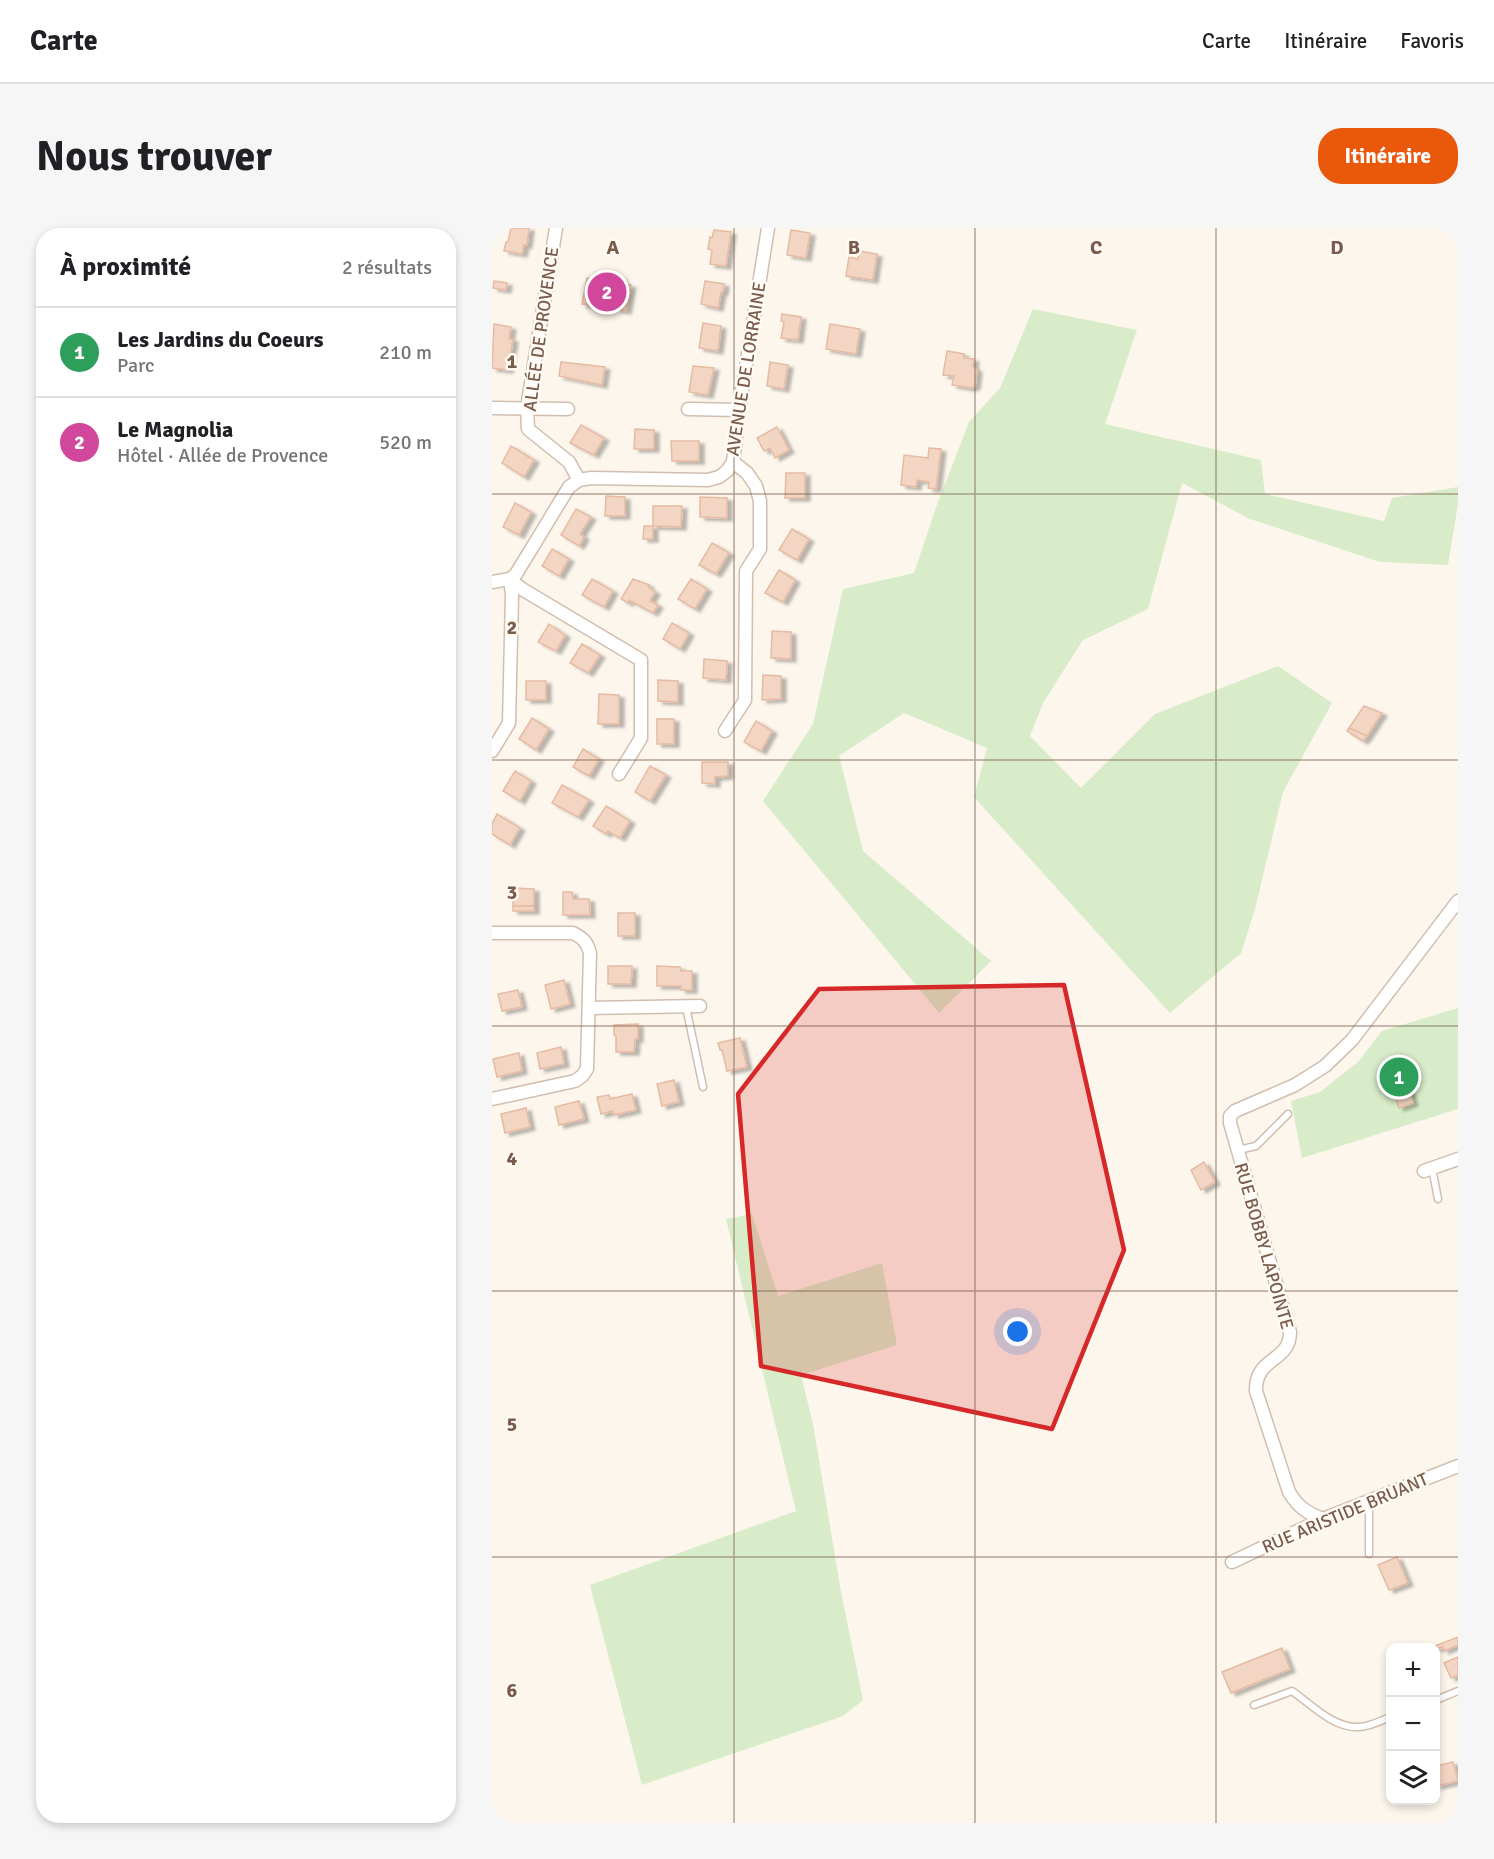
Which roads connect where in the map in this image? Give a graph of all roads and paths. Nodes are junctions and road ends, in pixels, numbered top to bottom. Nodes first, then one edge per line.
1 (556, 228) edge
2 (768, 228) edge
3 (492, 408) edge
4 (527, 408) junction
5 (568, 409) dead end
6 (688, 410) dead end
7 (739, 410) junction
8 (733, 462) junction
9 (579, 480) junction
10 (510, 579) junction
11 (492, 582) edge
12 (725, 731) dead end
13 (492, 751) edge
14 (619, 774) dead end
15 (1458, 901) edge
16 (492, 933) edge
17 (685, 1006) junction
18 (700, 1006) dead end
19 (589, 1008) junction
20 (703, 1087) dead end
21 (492, 1099) edge
22 (1288, 1114) dead end
23 (1238, 1150) junction
24 (1458, 1159) edge
25 (1428, 1169) joint
26 (1438, 1199) dead end
27 (1458, 1466) edge
28 (1369, 1500) junction
29 (1323, 1519) junction
30 (1369, 1554) dead end
31 (1232, 1562) dead end
32 (1458, 1691) edge
33 (1440, 1698) edge
34 (1254, 1705) dead end
35 (1386, 1718) edge

1 - 4 street, ALLÉE DE PROVENCE
2 - 7 street, AVENUE DE LORRAINE
3 - 4 street
4 - 5 street
4 - 9 street, ALLÉE DE PROVENCE
6 - 7 street
7 - 8 street, AVENUE DE LORRAINE
8 - 9 street, AVENUE DE LORRAINE
8 - 12 street
9 - 10 street
10 - 11 street
10 - 13 street
10 - 14 street
15 - 23 street, RUE BOBBY LAPOINTE
16 - 19 street
17 - 18 street
17 - 19 street
17 - 20 lane
19 - 21 street
22 - 23 lane
23 - 29 street, RUE BOBBY LAPOINTE
24 - 25 street
25 - 26 lane
27 - 28 street, RUE ARISTIDE BRUANT
28 - 29 street, RUE ARISTIDE BRUANT
28 - 30 lane
29 - 31 street, RUE ARISTIDE BRUANT
32 - 33 lane
34 - 35 lane

